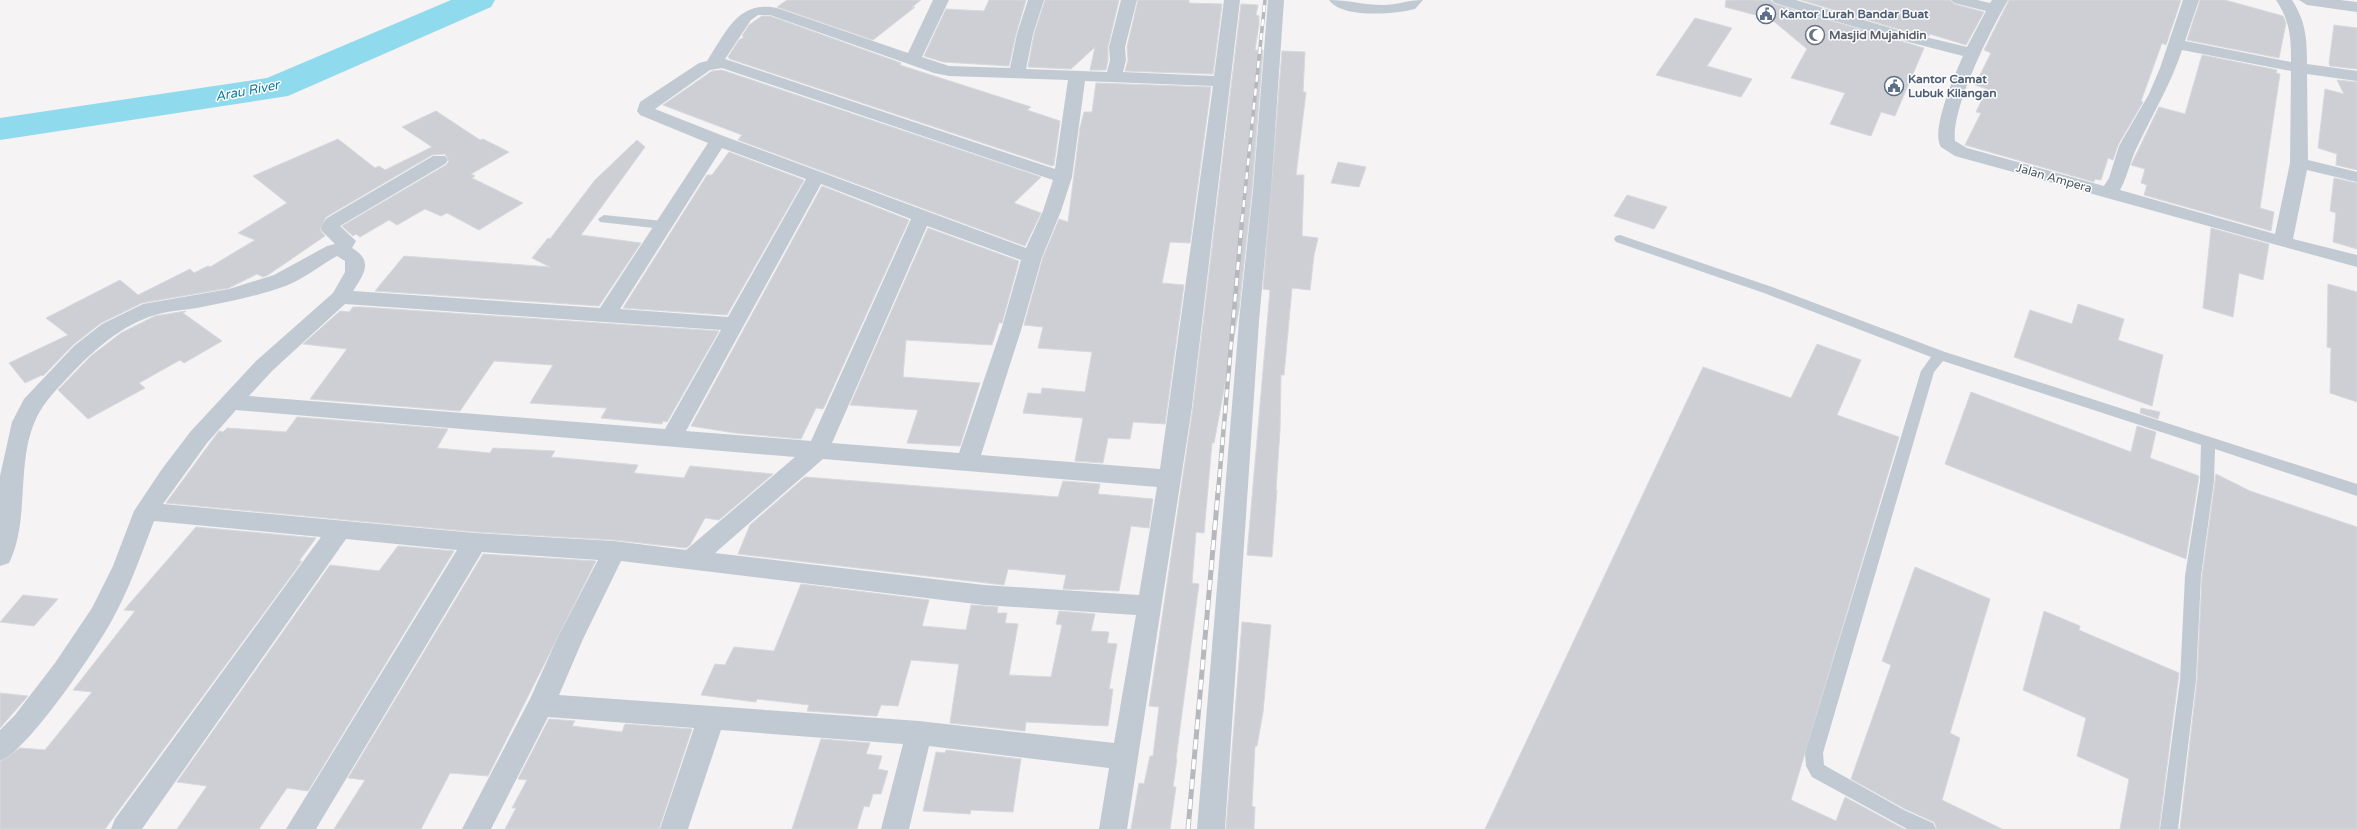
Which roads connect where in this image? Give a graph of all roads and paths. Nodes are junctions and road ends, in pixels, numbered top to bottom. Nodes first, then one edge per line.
1 (941, 0) edge
2 (1036, 0) edge
3 (1129, 0) edge
4 (1232, 0) edge
5 (1276, 0) edge
6 (1337, 0) edge
7 (1415, 0) edge
8 (1780, 0) edge
9 (1959, 0) edge
10 (2190, 0) edge
11 (2284, 0) edge
12 (2307, 0) edge
13 (1998, 5) edge
14 (2357, 7) edge
15 (2176, 44) junction
16 (1971, 53) junction
17 (913, 59) junction
18 (713, 64) junction
19 (2299, 68) junction
20 (1017, 74) junction
21 (1077, 76) junction
22 (2357, 76) edge
23 (1114, 77) junction
24 (1221, 81) junction
25 (718, 141) junction
26 (439, 160) dead end
27 (2299, 163) junction
28 (816, 176) junction
29 (1063, 177) junction
30 (2357, 177) edge
31 (2109, 193) junction
32 (921, 218) junction
33 (604, 219) dead end
34 (663, 225) junction
35 (1620, 239) dead end
36 (2283, 242) junction
37 (341, 250) junction
38 (1032, 258) junction
39 (2357, 262) edge
40 (340, 297) junction
41 (606, 315) junction
42 (734, 324) junction
43 (1940, 355) junction
44 (231, 402) junction
45 (671, 438) junction
46 (2208, 441) junction
47 (818, 450) junction
48 (967, 463) junction
49 (1170, 479) junction
50 (2357, 490) edge
51 (146, 511) junction
52 (340, 529) junction
53 (475, 542) junction
54 (614, 551) junction
55 (0, 556) edge
56 (691, 560) junction
57 (1150, 606) junction
58 (541, 705) junction
59 (711, 718) junction
60 (919, 733) junction
61 (0, 749) edge
62 (1124, 757) junction
63 (125, 829) edge
64 (300, 829) edge
65 (476, 829) edge
66 (674, 829) edge
67 (895, 829) edge
68 (1113, 829) edge
69 (1211, 829) edge
70 (1927, 829) edge
71 (2168, 829) edge

1 - 17 street
2 - 20 street
3 - 23 street
4 - 24 street
5 - 69 street
6 - 7 street
8 - 16 street
9 - 13 street
10 - 15 street, Jalan Ampera
11 - 19 street
12 - 14 street
13 - 16 street, Jalan Ampera
15 - 19 street
15 - 31 street, Jalan Ampera
16 - 31 street, Jalan Ampera
17 - 18 street
17 - 20 street
18 - 25 street
18 - 29 street
19 - 22 street
19 - 27 street
20 - 21 street
21 - 23 street
21 - 29 street
23 - 24 street
24 - 49 street
25 - 28 street
25 - 34 street
26 - 37 street
27 - 30 street
27 - 36 street
28 - 32 street
28 - 42 street
29 - 38 street
31 - 36 street
32 - 38 street
32 - 47 street
33 - 34 lane
34 - 41 street
35 - 43 lane
36 - 39 street
37 - 40 street
37 - 55 street
38 - 48 street
40 - 41 street
40 - 44 street
41 - 42 street
42 - 45 street
43 - 46 lane
43 - 70 lane
44 - 45 street
44 - 51 street
45 - 47 street
46 - 50 lane
46 - 71 lane
47 - 48 street
47 - 56 street
48 - 49 street
49 - 57 street
51 - 52 street
51 - 61 street
52 - 53 street
52 - 63 street
53 - 54 street
53 - 64 street
54 - 56 street
54 - 58 street
56 - 57 street
57 - 62 street
58 - 59 street
58 - 65 street
59 - 60 street
59 - 66 street
60 - 62 street
60 - 67 street
62 - 68 street

